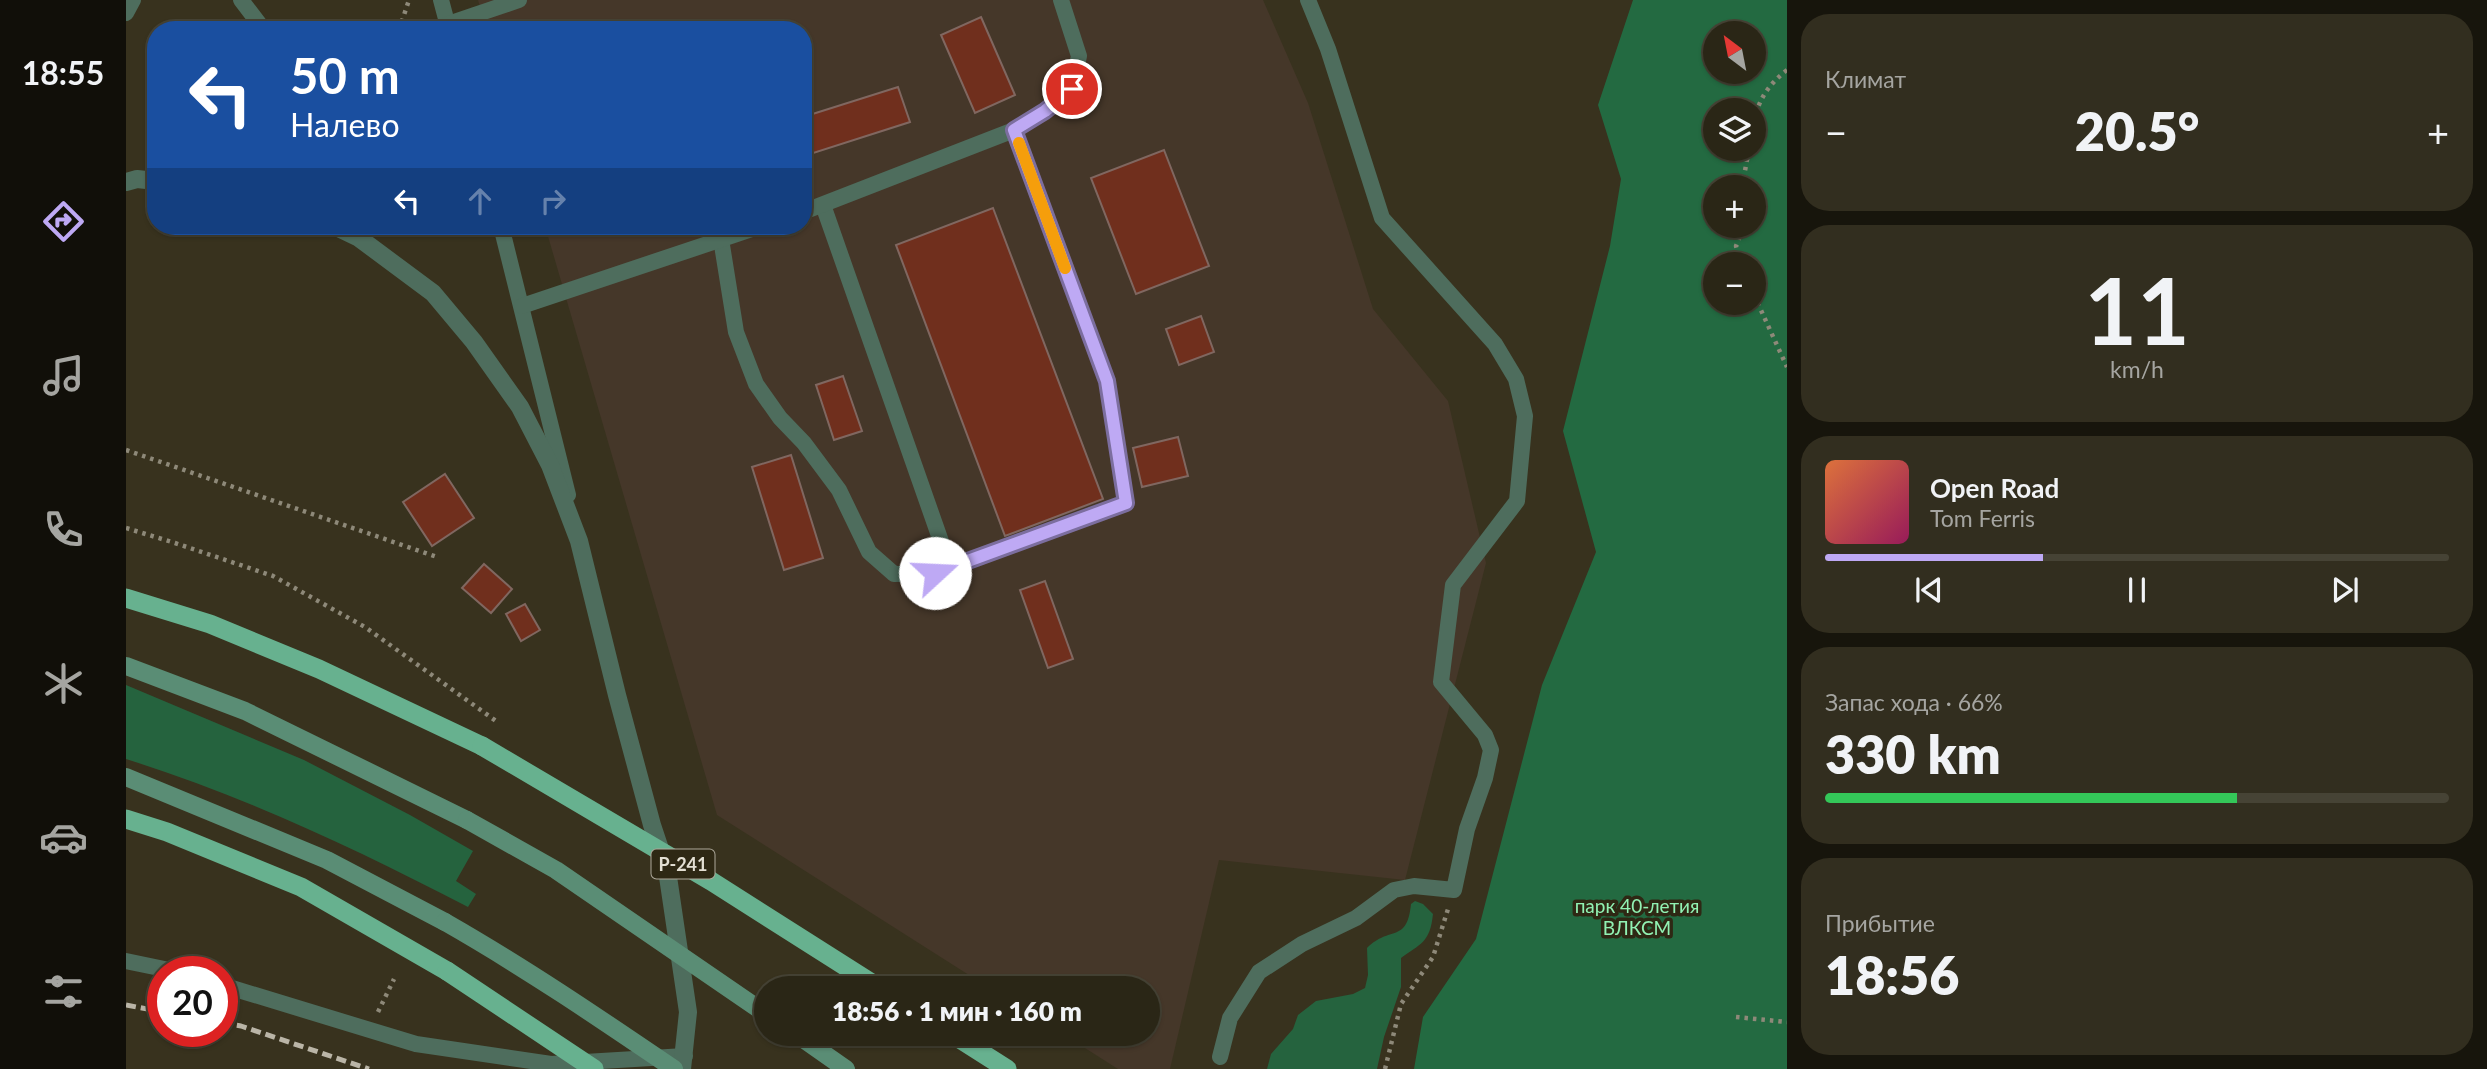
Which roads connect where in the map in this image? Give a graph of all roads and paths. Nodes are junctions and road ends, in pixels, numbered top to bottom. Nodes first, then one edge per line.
1 (133, 0) edge
2 (241, 0) edge
3 (410, 0) edge
4 (441, 0) edge
5 (519, 0) edge
6 (1061, 0) edge
7 (1308, 0) edge
8 (126, 13) edge
9 (257, 21) edge
10 (402, 21) edge
11 (446, 21) edge
12 (464, 21) edge
13 (1787, 70) edge
14 (1787, 77) edge
15 (1777, 78) junction
16 (1761, 98) edge
17 (1014, 130) junction
18 (823, 205) junction
19 (812, 209) edge
20 (353, 235) edge
21 (503, 235) edge
22 (733, 235) edge
23 (721, 239) junction
24 (522, 306) junction
25 (1763, 315) edge
26 (1787, 367) edge
27 (126, 450) edge
28 (126, 528) edge
29 (579, 541) junction
30 (437, 557) dead end
31 (950, 567) junction
32 (126, 598) edge
33 (126, 666) edge
34 (496, 721) dead end
35 (126, 777) edge
36 (126, 819) edge
37 (1454, 890) junction
38 (126, 961) edge
39 (147, 965) edge
40 (861, 976) edge
41 (238, 990) edge
42 (754, 1006) edge
43 (1736, 1017) dead end
44 (1787, 1022) edge
45 (813, 1046) edge
46 (971, 1046) edge
47 (1220, 1057) dead end
48 (680, 1065) edge
49 (594, 1069) edge
50 (846, 1069) edge
51 (1007, 1069) edge
52 (1385, 1069) edge

1 - 8 lane
2 - 9 lane
3 - 10 path
4 - 11 lane
5 - 12 lane
6 - 17 lane
7 - 37 lane
13 - 15 path
14 - 15 path
15 - 16 path
17 - 18 lane
17 - 31 lane
18 - 19 lane
18 - 31 lane
20 - 29 street
21 - 24 lane
22 - 23 lane
23 - 24 lane
23 - 31 lane
24 - 29 lane
25 - 26 path
27 - 30 path
28 - 34 path
29 - 48 street
32 - 40 highway, Р-241, bridge
33 - 42 main road, bridge
35 - 48 main road, bridge
36 - 49 highway, bridge
37 - 47 lane
37 - 52 path
38 - 39 lane
41 - 48 lane
43 - 44 path
45 - 50 main road
46 - 51 highway

